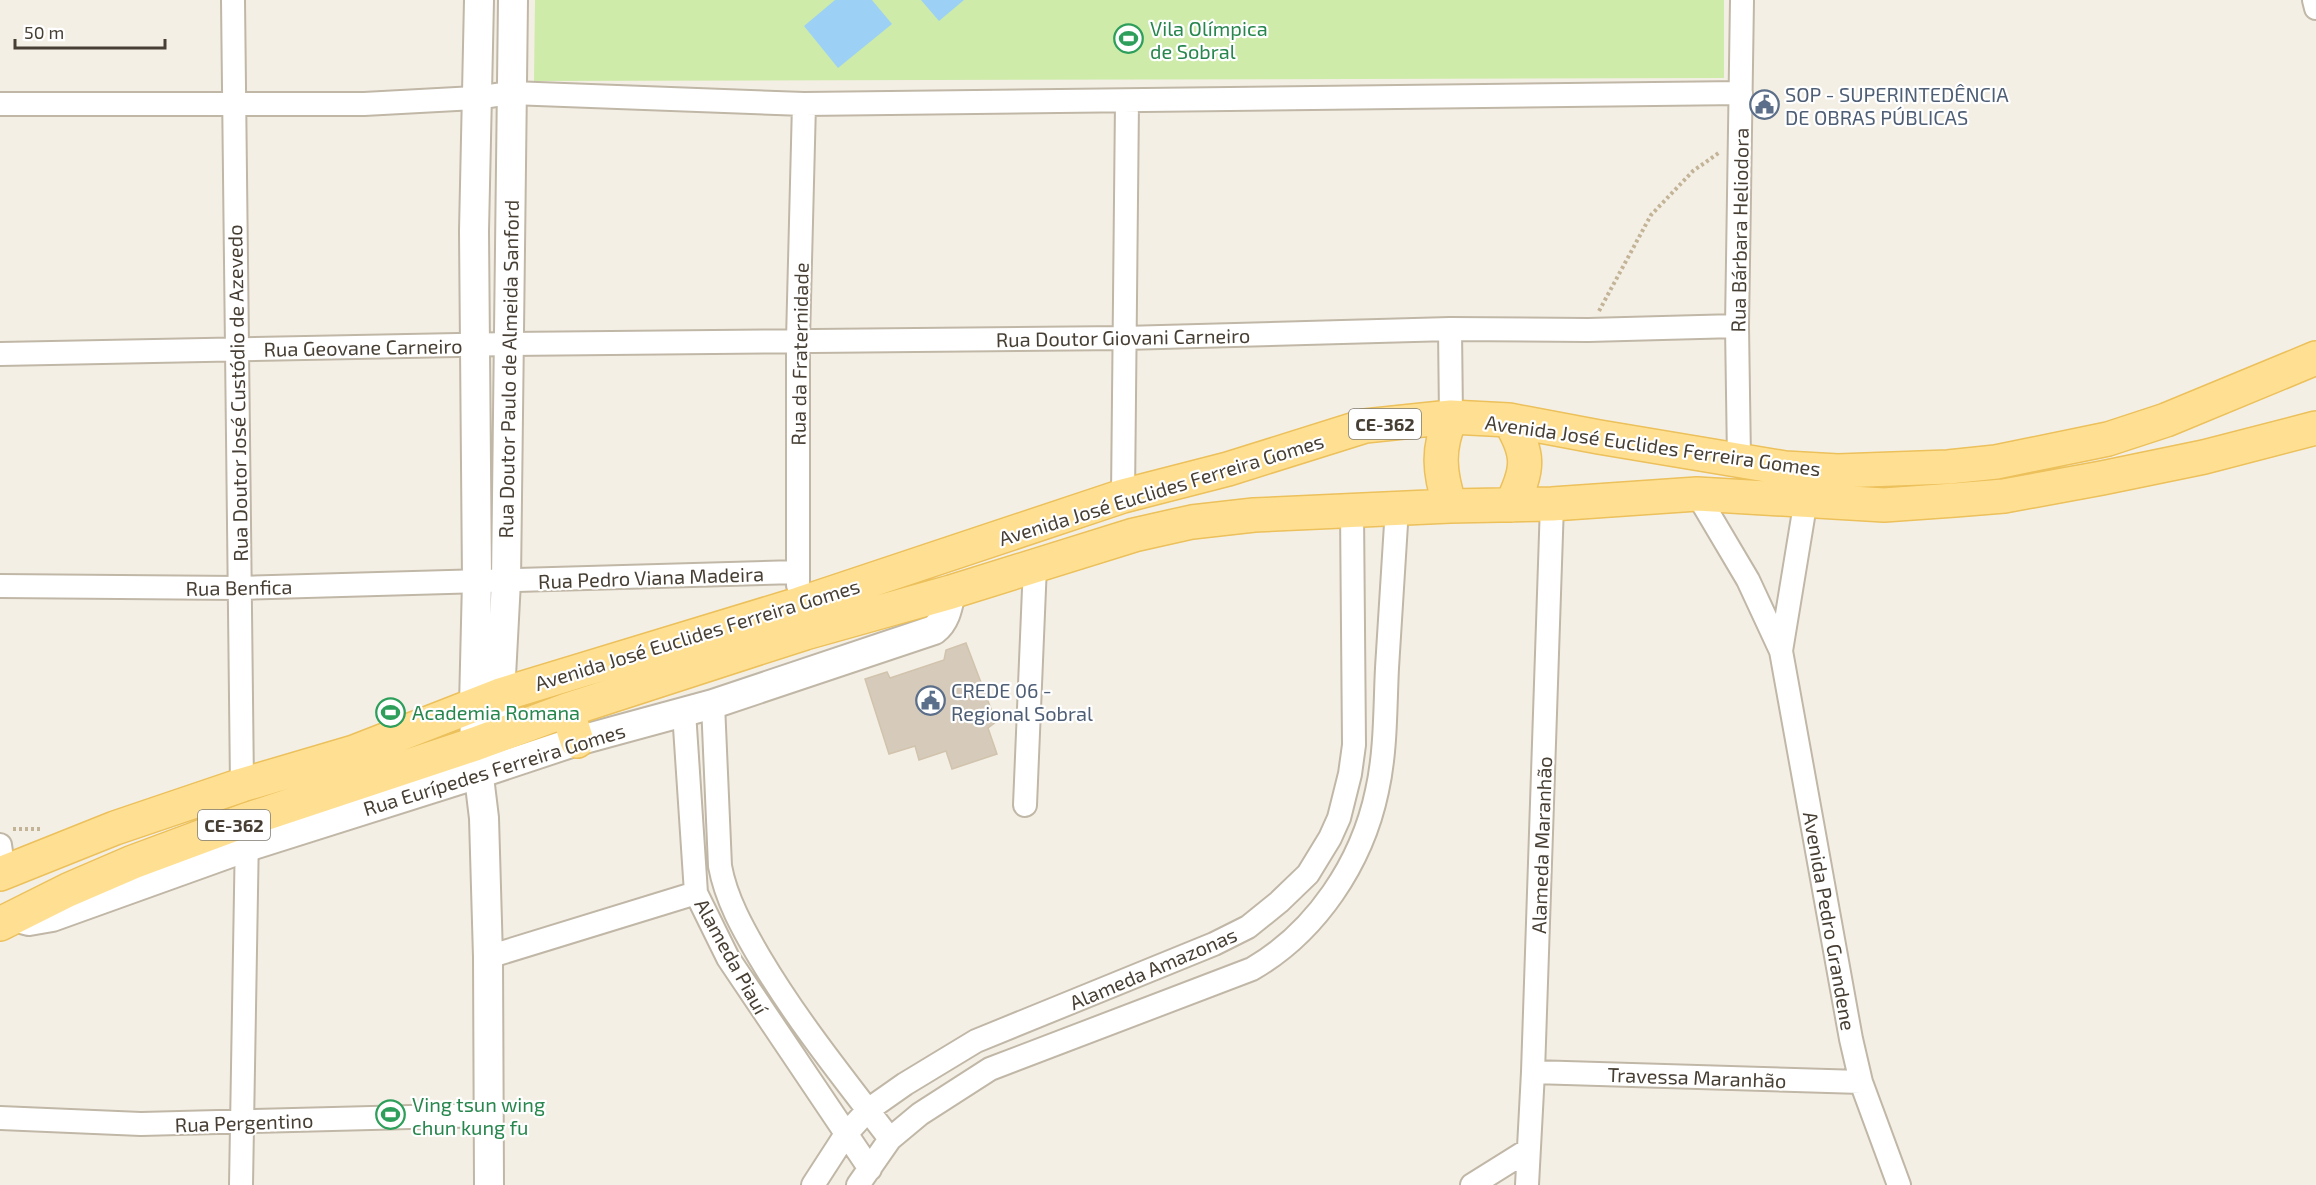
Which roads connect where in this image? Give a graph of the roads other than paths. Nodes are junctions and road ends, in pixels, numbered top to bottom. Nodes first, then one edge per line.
1 (233, 0) edge
2 (479, 0) edge
3 (513, 0) edge
4 (1742, 0) edge
5 (2314, 0) edge
6 (2316, 8) edge
7 (511, 93) junction
8 (1741, 93) junction
9 (476, 98) junction
10 (1127, 101) junction
11 (235, 102) junction
12 (0, 104) edge
13 (804, 104) junction
14 (1737, 326) junction
15 (1450, 329) junction
16 (1124, 338) junction
17 (798, 340) junction
18 (509, 344) junction
19 (475, 345) junction
20 (237, 349) junction
21 (0, 354) edge
22 (2316, 358) edge
23 (1451, 417) junction
24 (1509, 420) junction
25 (2316, 428) edge
26 (1739, 460) junction
27 (1697, 494) junction
28 (1123, 496) junction
29 (1806, 499) junction
30 (1552, 504) junction
31 (1511, 505) junction
32 (1450, 506) junction
33 (1397, 508) junction
34 (1352, 511) junction
35 (1035, 566) junction
36 (477, 580) junction
37 (506, 581) junction
38 (0, 586) edge
39 (239, 588) junction
40 (798, 588) junction
41 (951, 592) junction
42 (1781, 651) junction
43 (487, 700) junction
44 (713, 704) junction
45 (567, 710) junction
46 (684, 712) junction
47 (577, 741) junction
48 (481, 752) junction
49 (1350, 774) junction
50 (242, 785) junction
51 (1378, 790) junction
52 (1025, 805) dead end
53 (247, 833) junction
54 (1318, 857) junction
55 (1, 864) edge
56 (1342, 876) junction
57 (696, 893) junction
58 (7, 920) edge
59 (488, 957) junction
60 (1145, 973) junction
61 (1157, 1006) junction
62 (1533, 1072) junction
63 (1861, 1082) junction
64 (868, 1110) junction
65 (489, 1115) junction
66 (0, 1118) edge
67 (241, 1122) junction
68 (846, 1134) junction
69 (890, 1139) junction
70 (1528, 1150) junction
71 (864, 1177) edge
72 (241, 1185) edge
73 (489, 1185) edge
74 (813, 1185) edge
75 (1472, 1185) edge
76 (1527, 1185) edge
77 (1899, 1185) edge

1 - 11 street, Rua Doutor José Custódio de Azevedo
2 - 9 street, Rua Doutor Paulo de Almeida Sanford
3 - 7 street, Rua Doutor Paulo de Almeida Sanford
4 - 8 street, Rua Bárbara Heliodora
5 - 6 street
7 - 9 street
7 - 13 street
7 - 18 street, Rua Doutor Paulo de Almeida Sanford
8 - 10 street
8 - 14 street, Rua Bárbara Heliodora
9 - 11 street
9 - 19 street, Rua Doutor Paulo de Almeida Sanford
10 - 13 street
10 - 16 street
11 - 12 street
11 - 20 street, Rua Doutor José Custódio de Azevedo
13 - 17 street, Rua da Fraternidade
14 - 15 street, Rua Doutor Giovani Carneiro
14 - 26 street, Rua Bárbara Heliodora
15 - 16 street, Rua Doutor Giovani Carneiro
15 - 23 street
16 - 17 street, Rua Doutor Giovani Carneiro
16 - 28 street
17 - 18 street, Rua Doutor Giovani Carneiro
17 - 40 street, Rua da Fraternidade
18 - 19 street, Rua Geovane Carneiro
18 - 37 street, Rua Doutor Paulo de Almeida Sanford
19 - 20 street, Rua Geovane Carneiro
19 - 36 street, Rua Doutor Paulo de Almeida Sanford
20 - 21 street, Rua Geovane Carneiro
20 - 39 street, Rua Doutor José Custódio de Azevedo
22 - 26 main road, Avenida José Euclides Ferreira Gomes / CE-362
23 - 24 main road, Avenida José Euclides Ferreira Gomes / CE-362
23 - 28 main road, Avenida José Euclides Ferreira Gomes / CE-362
23 - 32 main road
24 - 26 main road, Avenida José Euclides Ferreira Gomes / CE-362
24 - 31 main road
25 - 29 main road, Avenida José Euclides Ferreira Gomes / CE-362
27 - 29 main road, Avenida José Euclides Ferreira Gomes / CE-362
27 - 30 main road, Avenida José Euclides Ferreira Gomes / CE-362
27 - 42 street, Avenida Pedro Grandene
28 - 40 main road, Avenida José Euclides Ferreira Gomes / CE-362
29 - 42 street, Avenida Pedro Grandene
30 - 31 main road, Avenida José Euclides Ferreira Gomes / CE-362
30 - 62 street, Alameda Maranhão
31 - 32 main road, Avenida José Euclides Ferreira Gomes / CE-362
32 - 33 main road, Avenida José Euclides Ferreira Gomes / CE-362
33 - 34 main road, Avenida José Euclides Ferreira Gomes / CE-362
33 - 51 street, Alameda Amazonas
34 - 35 main road, Avenida José Euclides Ferreira Gomes / CE-362
34 - 49 street, Alameda Amazonas
35 - 41 main road, Avenida José Euclides Ferreira Gomes / CE-362
35 - 52 street
36 - 37 street, Rua Benfica
36 - 39 street, Rua Benfica
36 - 43 street, Rua Doutor Paulo de Almeida Sanford
37 - 40 street, Rua Pedro Viana Madeira
37 - 43 street, Rua Doutor Paulo de Almeida Sanford
38 - 39 street, Rua Benfica
39 - 50 street, Rua Doutor José Custódio de Azevedo
40 - 43 main road, Avenida José Euclides Ferreira Gomes / CE-362
41 - 44 street, Rua Eurípedes Ferreira Gomes
41 - 45 main road, Avenida José Euclides Ferreira Gomes / CE-362
42 - 63 street, Avenida Pedro Grandene
43 - 48 street, Rua Doutor Paulo de Almeida Sanford
43 - 50 main road, Avenida José Euclides Ferreira Gomes / CE-362
44 - 46 street, Rua Eurípedes Ferreira Gomes
44 - 64 street, Alameda Piauí
45 - 47 main road
45 - 48 main road, Avenida José Euclides Ferreira Gomes / CE-362
46 - 47 street, Rua Eurípedes Ferreira Gomes
46 - 57 street, Alameda Piauí
47 - 48 street, Rua Eurípedes Ferreira Gomes
48 - 53 main road, Avenida José Euclides Ferreira Gomes / CE-362
48 - 59 street, Rua Doutor Paulo de Almeida Sanford
49 - 51 street
49 - 54 street, Alameda Amazonas
50 - 55 main road, Avenida José Euclides Ferreira Gomes / CE-362
51 - 56 street, Alameda Amazonas
53 - 58 main road, Avenida José Euclides Ferreira Gomes / CE-362
53 - 67 street
54 - 56 street
54 - 60 street, Alameda Amazonas
56 - 61 street, Alameda Amazonas
57 - 59 street
57 - 68 street, Alameda Piauí
59 - 65 street, Rua Doutor Paulo de Almeida Sanford
60 - 61 street
60 - 64 street, Alameda Amazonas
61 - 69 street, Alameda Amazonas
62 - 63 street, Travessa Maranhão
62 - 70 street, Alameda Maranhão
63 - 77 street, Avenida Pedro Grandene
64 - 68 street, Alameda Amazonas
64 - 69 street, Alameda Piauí
65 - 67 street, Rua Pergentino
65 - 73 street, Rua Doutor Paulo de Almeida Sanford
66 - 67 street, Rua Pergentino
67 - 72 street
68 - 71 street, Alameda Piauí
68 - 74 street, Alameda Amazonas
69 - 71 street, Alameda Amazonas
70 - 75 street
70 - 76 street, Alameda Maranhão

